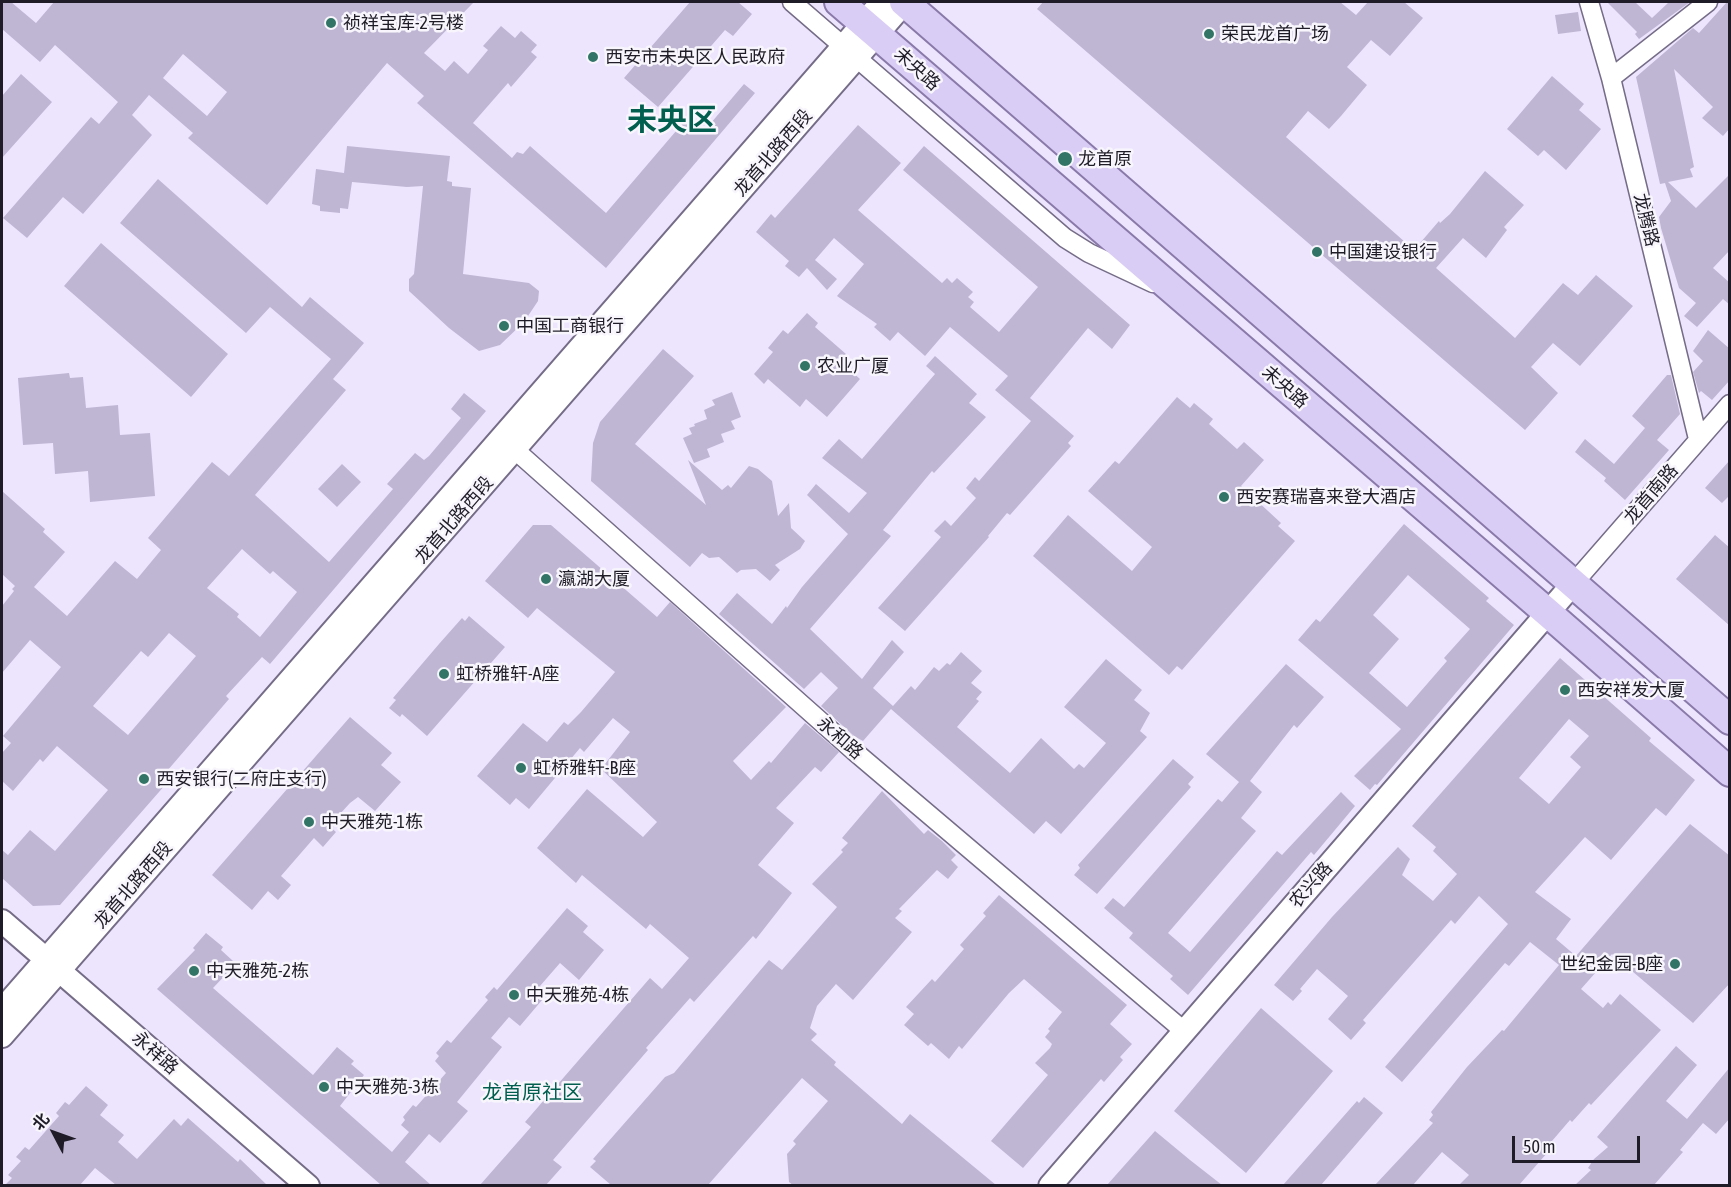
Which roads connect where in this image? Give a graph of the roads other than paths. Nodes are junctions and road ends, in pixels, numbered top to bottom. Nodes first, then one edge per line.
1 (792, 2) edge
2 (839, 2) edge
3 (904, 2) edge
4 (1588, 2) edge
5 (1708, 2) edge
6 (874, 19) edge
7 (850, 51) junction
8 (1611, 78) junction
9 (1188, 303) junction
10 (1730, 404) edge
11 (1698, 439) junction
12 (508, 444) junction
13 (1572, 585) junction
14 (1548, 613) junction
15 (1730, 720) edge
16 (1730, 772) edge
17 (2, 921) edge
18 (52, 965) junction
19 (2, 1010) edge
20 (1184, 1031) junction
21 (2, 1036) edge
22 (308, 1185) edge
23 (1050, 1185) edge

1 - 7 street
2 - 6 main road, 未央路
3 - 6 street, 龙首北路西段
3 - 13 main road
4 - 8 street, 龙腾路
5 - 8 street
6 - 7 street, 龙首北路西段
6 - 9 main road, 未央路
7 - 9 street
7 - 12 street, 龙首北路西段
8 - 11 street, 龙腾路
9 - 14 main road, 未央路
10 - 11 street, 龙首南路
11 - 13 street, 龙首南路
12 - 18 street, 龙首北路西段
12 - 20 street, 永和路
13 - 14 street, 农兴路
13 - 15 main road
14 - 16 main road, 未央路
14 - 20 street, 农兴路
17 - 18 street, 永祥路
18 - 19 street, 龙首北路西段
18 - 21 street, 龙首北路西段
18 - 22 street, 永祥路
20 - 23 street, 农兴路

